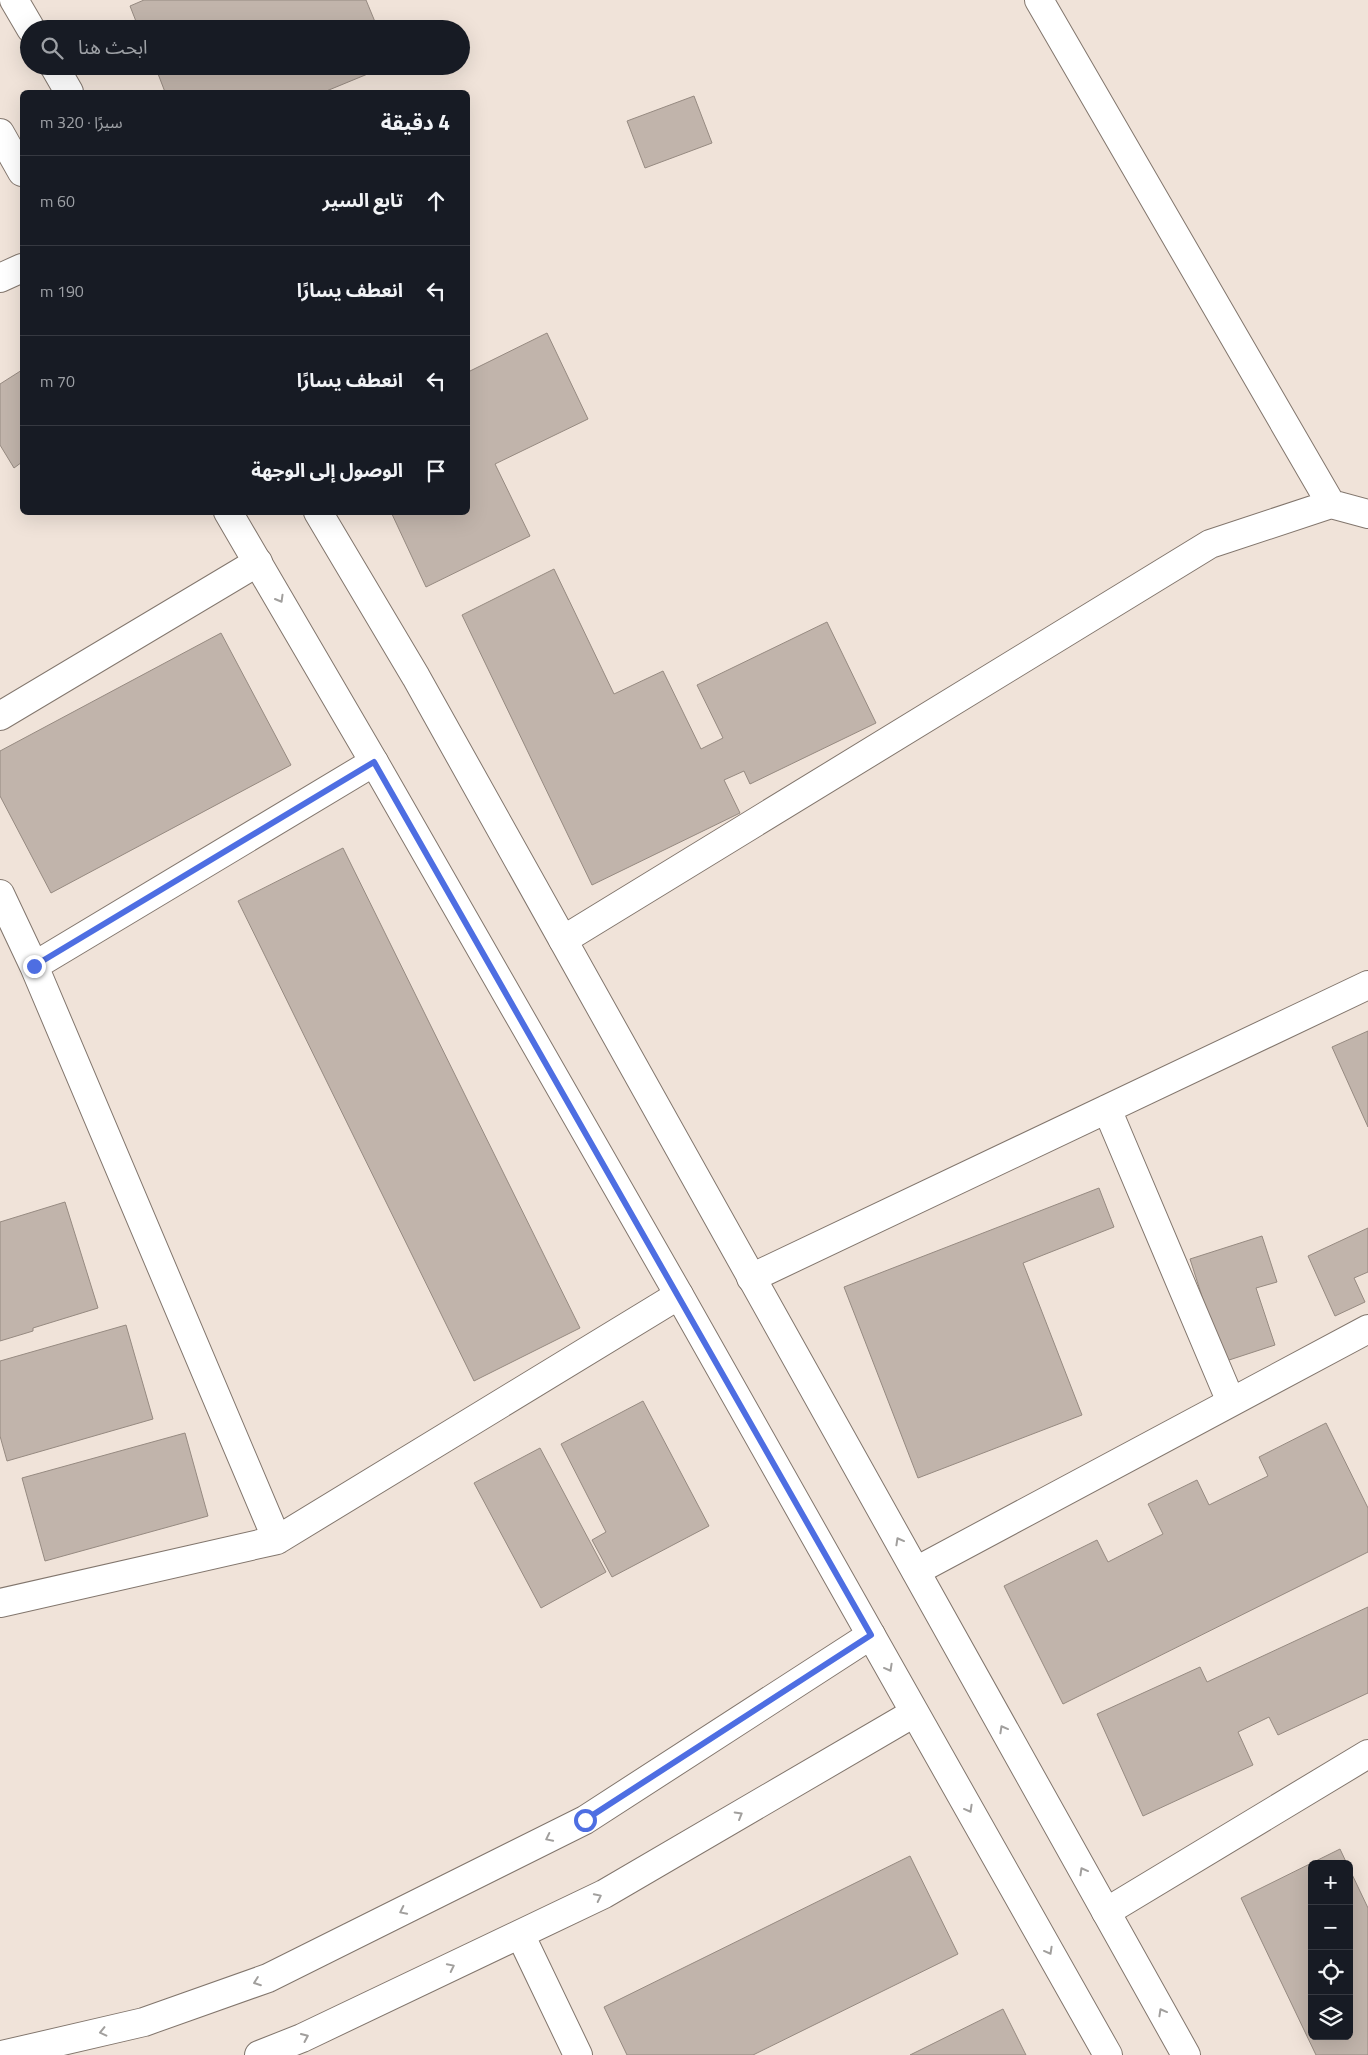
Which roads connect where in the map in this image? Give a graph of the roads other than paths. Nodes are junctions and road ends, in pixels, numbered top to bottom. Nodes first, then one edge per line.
1 (14, 0) edge
2 (1039, 0) edge
3 (26, 20) edge
4 (59, 75) edge
5 (68, 90) edge
6 (0, 133) edge
7 (20, 168) edge
8 (20, 269) edge
9 (0, 278) edge
10 (1331, 504) junction
11 (1368, 514) edge
12 (230, 515) edge
13 (320, 515) edge
14 (258, 562) junction
15 (0, 716) edge
16 (374, 762) junction
17 (0, 894) edge
18 (563, 940) junction
19 (34, 966) junction
20 (1368, 984) edge
21 (1107, 1109) junction
22 (751, 1278) junction
23 (679, 1295) junction
24 (1368, 1328) edge
25 (1231, 1402) junction
26 (277, 1540) junction
27 (916, 1571) junction
28 (0, 1603) edge
29 (871, 1635) junction
30 (914, 1713) junction
31 (1368, 1754) edge
32 (1106, 1912) junction
33 (520, 1934) junction
34 (2, 2055) edge
35 (259, 2055) edge
36 (578, 2055) edge
37 (1108, 2055) edge
38 (1186, 2055) edge

1 - 3 street
2 - 10 street
4 - 5 street
6 - 7 street
8 - 9 street
10 - 11 street
10 - 18 street
12 - 14 street
13 - 18 street
14 - 15 street
14 -> 16 street
16 - 19 street
16 - 23 street
17 - 19 street
18 - 22 street
19 - 26 street
20 - 21 street
21 - 22 street
21 - 25 street
27 -> 22 street
23 - 26 street
23 - 29 street
24 - 25 street
25 - 27 street
26 - 28 street
32 -> 27 street
29 -> 30 street
29 -> 34 street
33 -> 30 street
30 -> 37 street
31 - 32 street
38 -> 32 street
35 -> 33 street
33 - 36 street

